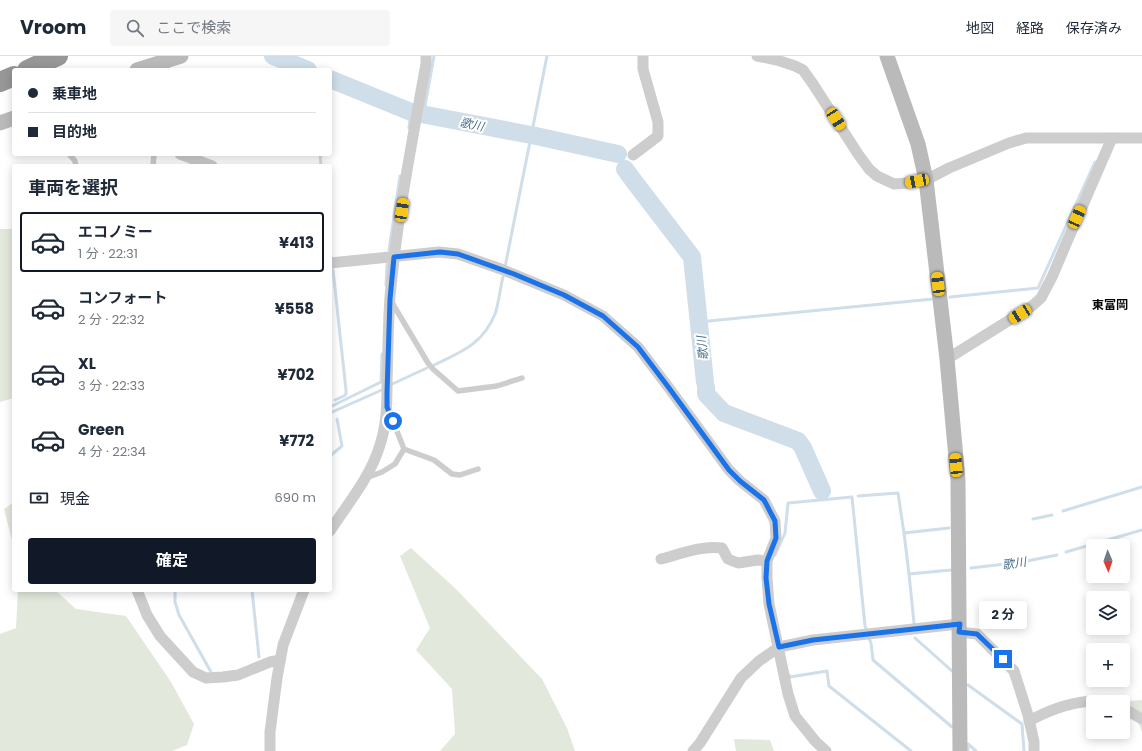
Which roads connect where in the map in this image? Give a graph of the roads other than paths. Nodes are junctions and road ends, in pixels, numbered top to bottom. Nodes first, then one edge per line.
1 (41, 56) edge
2 (58, 56) edge
3 (181, 56) edge
4 (426, 56) edge
5 (644, 56) edge
6 (757, 56) edge
7 (887, 56) edge
8 (31, 68) edge
9 (46, 68) edge
10 (142, 68) edge
11 (12, 77) edge
12 (0, 82) edge
13 (12, 119) edge
14 (0, 123) edge
15 (1112, 138) junction
16 (1142, 138) edge
17 (633, 155) dead end
18 (185, 156) edge
19 (207, 164) edge
20 (926, 180) junction
21 (394, 257) junction
22 (332, 263) edge
23 (390, 299) junction
24 (947, 359) junction
25 (522, 378) dead end
26 (387, 407) junction
27 (404, 449) junction
28 (478, 469) dead end
29 (366, 479) junction
30 (332, 528) edge
31 (661, 559) dead end
32 (767, 561) junction
33 (138, 592) edge
34 (303, 592) edge
35 (959, 628) junction
36 (779, 647) junction
37 (280, 660) junction
38 (1086, 703) edge
39 (1130, 712) edge
40 (1142, 720) edge
41 (1029, 721) junction
42 (270, 751) edge
43 (693, 751) edge
44 (826, 751) edge
45 (960, 751) edge
46 (1034, 751) edge

1 - 9 street
2 - 8 highway, bridge
3 - 10 street
4 - 21 street
5 - 17 street
6 - 20 street
7 - 20 street
11 - 12 highway
13 - 14 street
15 - 16 street
15 - 20 street
15 - 24 street
18 - 19 street
20 - 24 street
21 - 22 street
21 - 23 street
21 - 32 street
23 - 25 lane
23 - 26 street
24 - 35 street
26 - 27 lane
26 - 29 street
27 - 28 lane
27 - 29 lane
29 - 30 street
31 - 32 street
32 - 36 street
33 - 37 street
34 - 37 street
35 - 36 street
35 - 41 street
35 - 45 street
36 - 43 street
36 - 44 street
37 - 42 street
38 - 41 street
39 - 40 street
41 - 46 street

